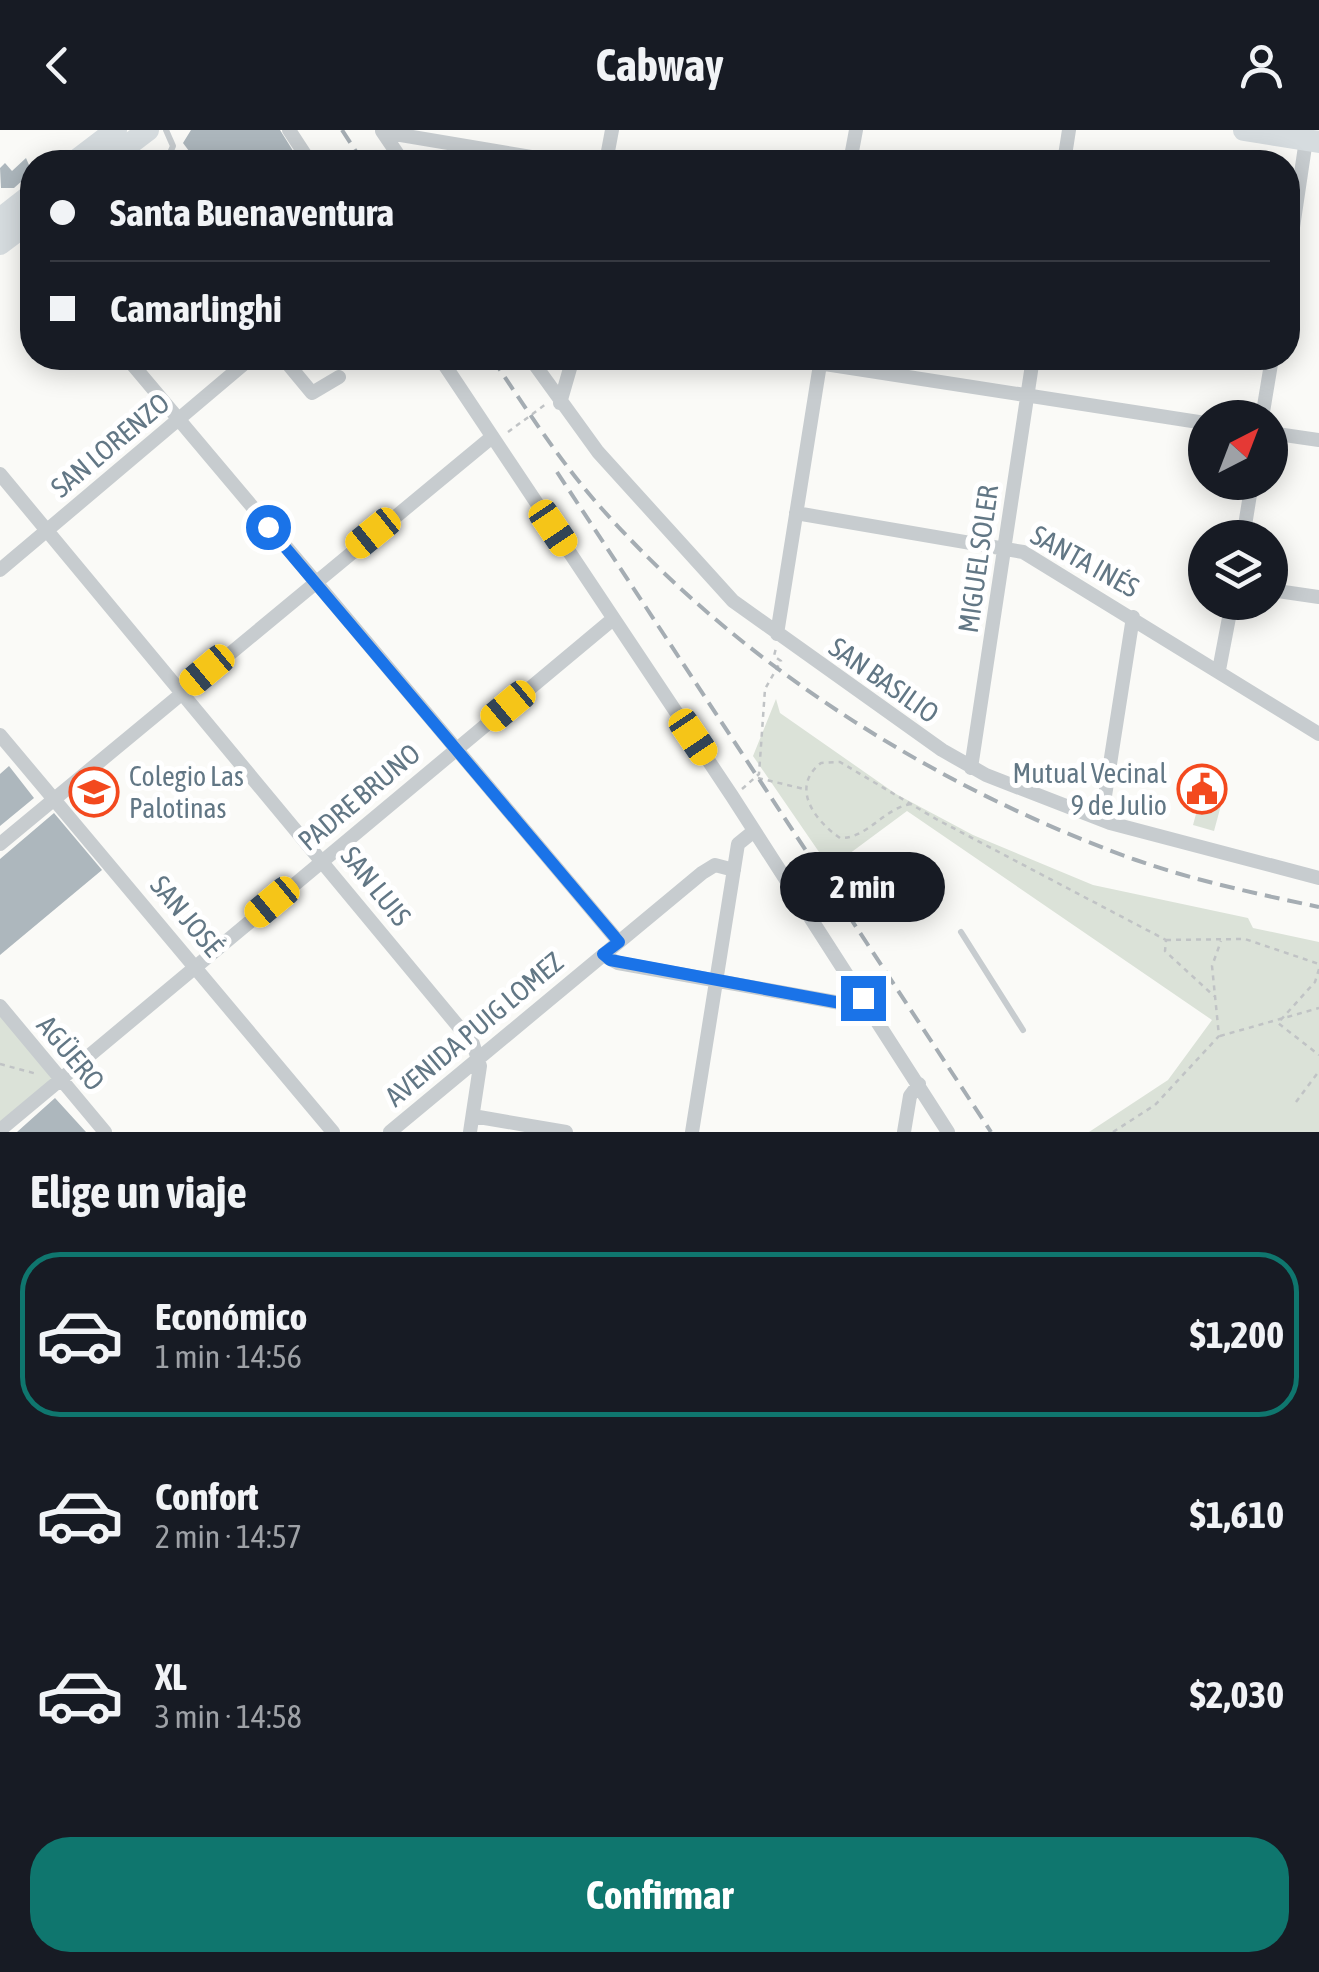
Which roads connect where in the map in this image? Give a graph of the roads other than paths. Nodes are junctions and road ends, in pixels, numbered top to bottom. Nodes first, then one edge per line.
1 (116, 130) edge
2 (148, 130) edge
3 (1244, 130) edge
4 (382, 131) edge
5 (1311, 137) edge
6 (90, 150) edge
7 (122, 150) edge
8 (492, 150) edge
9 (1300, 196) edge
10 (137, 370) edge
11 (237, 370) edge
12 (294, 370) edge
13 (448, 370) edge
14 (538, 370) edge
15 (569, 370) edge
16 (819, 370) edge
17 (878, 370) edge
18 (1031, 370) edge
19 (1270, 370) edge
20 (338, 377) dead end
21 (1027, 396) junction
22 (558, 400) junction
23 (1265, 400) edge
24 (179, 420) junction
25 (1188, 420) edge
26 (492, 436) junction
27 (1288, 436) edge
28 (1319, 440) edge
29 (0, 474) edge
30 (796, 513) junction
31 (47, 531) junction
32 (1005, 546) junction
33 (0, 570) edge
34 (313, 581) junction
35 (1288, 593) edge
36 (1319, 598) edge
37 (1134, 617) junction
38 (613, 619) junction
39 (1228, 620) edge
40 (777, 637) junction
41 (1218, 670) junction
42 (180, 692) junction
43 (1319, 734) edge
44 (0, 735) edge
45 (456, 750) junction
46 (971, 768) junction
47 (1105, 796) dead end
48 (54, 799) junction
49 (754, 831) junction
50 (0, 844) edge
51 (322, 860) junction
52 (734, 870) junction
53 (1319, 878) edge
54 (961, 932) dead end
55 (619, 942) junction
56 (603, 954) junction
57 (196, 966) junction
58 (715, 979) junction
59 (863, 998) junction
60 (0, 1006) edge
61 (1023, 1030) dead end
62 (480, 1056) junction
63 (60, 1080) junction
64 (919, 1084) junction
65 (473, 1116) junction
66 (0, 1130) edge
67 (105, 1132) edge
68 (333, 1132) edge
69 (390, 1132) edge
70 (470, 1132) edge
71 (566, 1132) edge
72 (692, 1132) edge
73 (904, 1132) edge
74 (948, 1132) edge

1 - 6 main road
2 - 7 main road
3 - 5 main road
4 - 8 street
5 - 9 street
10 - 24 street
11 - 24 street, SAN LORENZO
12 - 20 street
13 - 26 street
14 - 22 street, SAN BASILIO
15 - 22 street
16 - 30 street
17 - 21 street
18 - 21 street, MIGUEL SOLER
19 - 23 street
21 - 25 street
21 - 32 street, MIGUEL SOLER
22 - 40 street, SAN BASILIO
24 - 31 street, SAN LORENZO
24 - 34 street
26 - 34 street
26 - 38 street
27 - 28 street
29 - 31 street, SAN LUIS
30 - 32 street, SANTA INÉS
30 - 40 street
31 - 33 street, SAN LORENZO
31 - 42 street, SAN LUIS
32 - 37 street, SANTA INÉS
32 - 46 street, MIGUEL SOLER
34 - 42 street
34 - 45 street
35 - 36 street
37 - 41 street, SANTA INÉS
37 - 47 street
38 - 45 street, PADRE BRUNO
38 - 49 street
39 - 41 street
40 - 46 street, SAN BASILIO
41 - 43 street, SANTA INÉS
42 - 48 street
42 - 51 street, SAN LUIS
44 - 48 street, SAN JOSÉ
45 - 51 street, PADRE BRUNO
45 - 55 street
46 - 53 street, SAN BASILIO
48 - 50 street
48 - 57 street, SAN JOSÉ
49 - 52 street
49 - 59 street
51 - 57 street, PADRE BRUNO
51 - 62 street, SAN LUIS
52 - 55 street, AVENIDA PUIG LOMEZ
52 - 58 street
54 - 61 lane
55 - 56 street, AVENIDA PUIG LOMEZ
56 - 58 street
56 - 62 street, AVENIDA PUIG LOMEZ
57 - 63 street, PADRE BRUNO
57 - 68 street, SAN JOSÉ
58 - 59 street
58 - 72 street
59 - 64 street
60 - 63 street, AGÜERO
62 - 65 street
62 - 69 street, AVENIDA PUIG LOMEZ
63 - 66 street, PADRE BRUNO
63 - 67 street, AGÜERO
64 - 73 street
64 - 74 street
65 - 70 street
65 - 71 street

